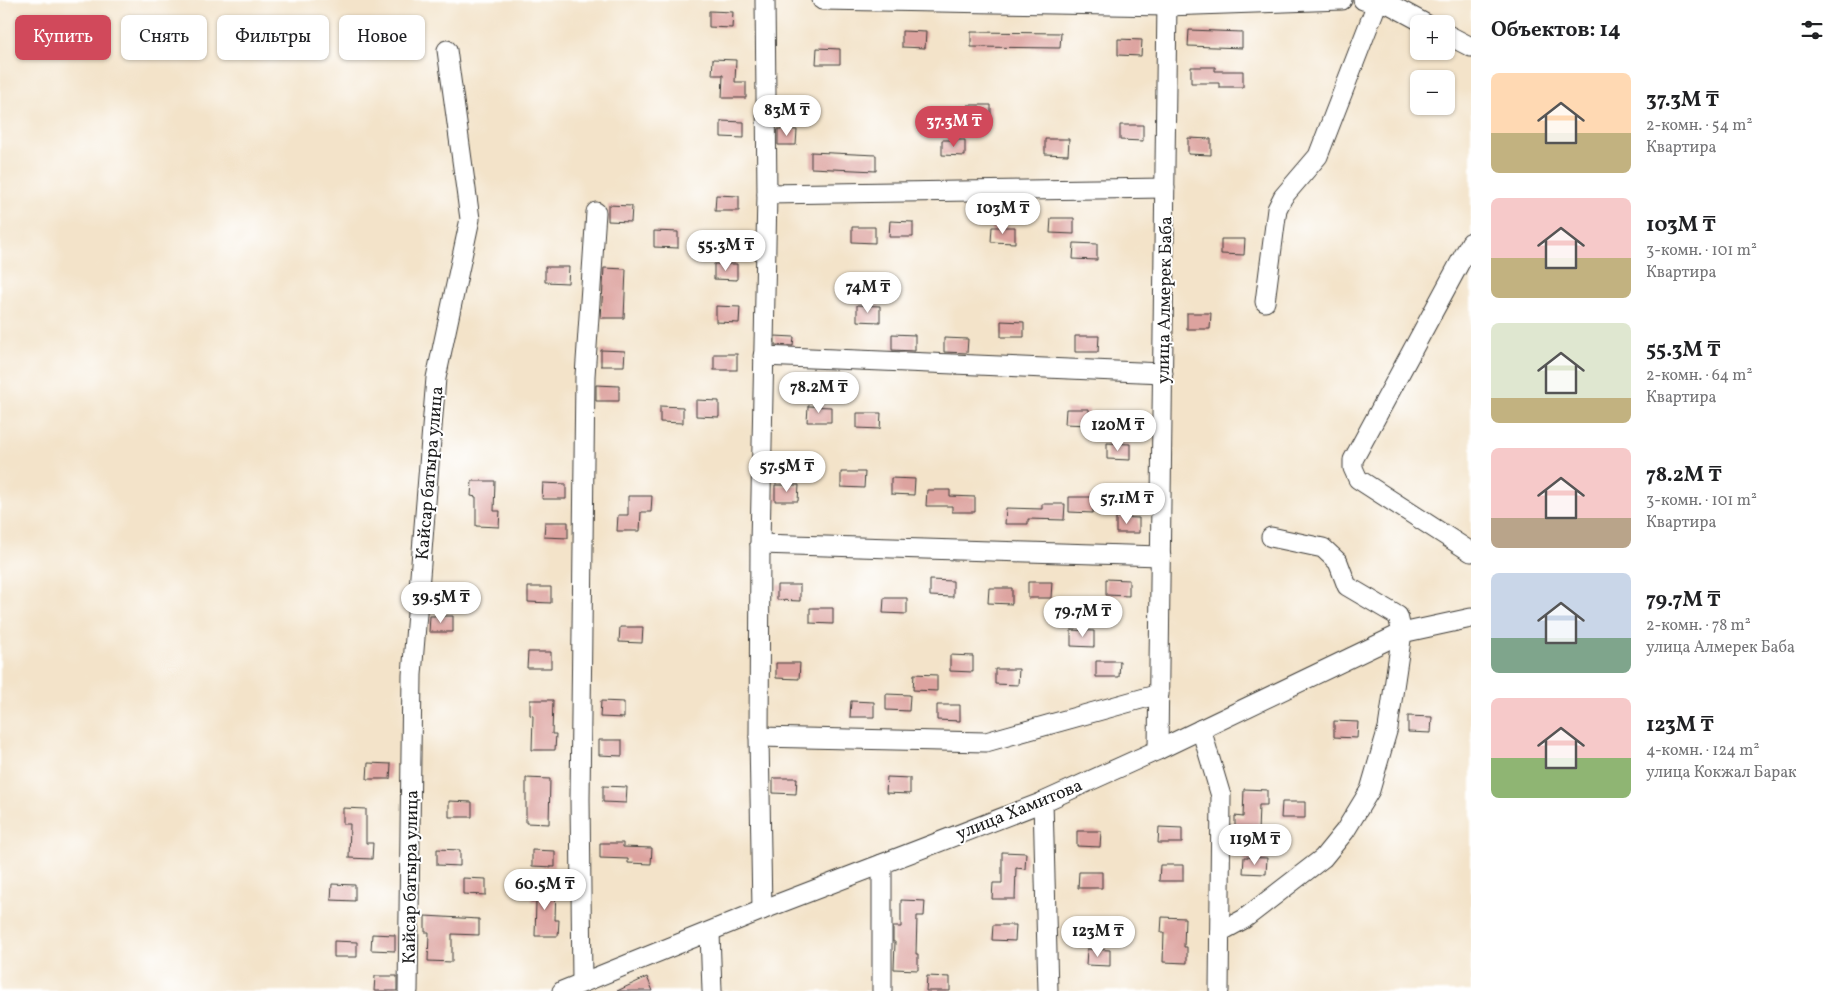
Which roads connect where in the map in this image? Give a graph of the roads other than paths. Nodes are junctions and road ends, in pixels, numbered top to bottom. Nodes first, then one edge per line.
1 (765, 0) edge
2 (822, 0) edge
3 (1342, 0) edge
4 (1380, 1) edge
5 (1167, 3) edge
6 (1410, 16) edge
7 (1455, 39) edge
8 (1471, 47) edge
9 (447, 50) dead end
10 (1165, 188) junction
11 (767, 194) junction
12 (596, 212) dead end
13 (1471, 242) edge
14 (1265, 302) dead end
15 (763, 356) junction
16 (1163, 373) junction
17 (1271, 537) dead end
18 (760, 544) junction
19 (1471, 552) edge
20 (1161, 556) junction
21 (1471, 618) edge
22 (1402, 633) junction
23 (1159, 694) junction
24 (1201, 729) junction
25 (759, 737) junction
26 (1158, 750) junction
27 (1043, 802) junction
28 (882, 864) junction
29 (762, 910) junction
30 (710, 932) junction
31 (1220, 932) junction
32 (582, 982) junction
33 (408, 991) edge
34 (562, 991) edge
35 (712, 991) edge
36 (882, 991) edge
37 (1048, 991) edge
38 (1219, 991) edge

1 - 11 street
2 - 5 street
3 - 5 street
4 - 6 street
4 - 14 street
5 - 10 street, улица Алмерек Баба
7 - 8 street
9 - 33 street, Кайсар батыра улица
10 - 11 street
10 - 16 street, улица Алмерек Баба
11 - 15 street
12 - 32 street
13 - 19 street
15 - 16 street
15 - 18 street
16 - 20 street, улица Алмерек Баба
17 - 22 street
18 - 20 street
18 - 25 street
20 - 23 street, улица Алмерек Баба
21 - 22 street, улица Хамитова
22 - 24 street, улица Хамитова
22 - 31 street
23 - 25 street
23 - 26 street, улица Алмерек Баба
24 - 26 street, улица Хамитова
24 - 31 street
25 - 29 street
26 - 27 street, улица Хамитова
27 - 28 street, улица Хамитова
27 - 37 street
28 - 29 street, улица Хамитова
28 - 36 street
29 - 30 street, улица Хамитова
30 - 32 street, улица Хамитова
30 - 35 street
31 - 38 street
32 - 34 street, улица Хамитова

